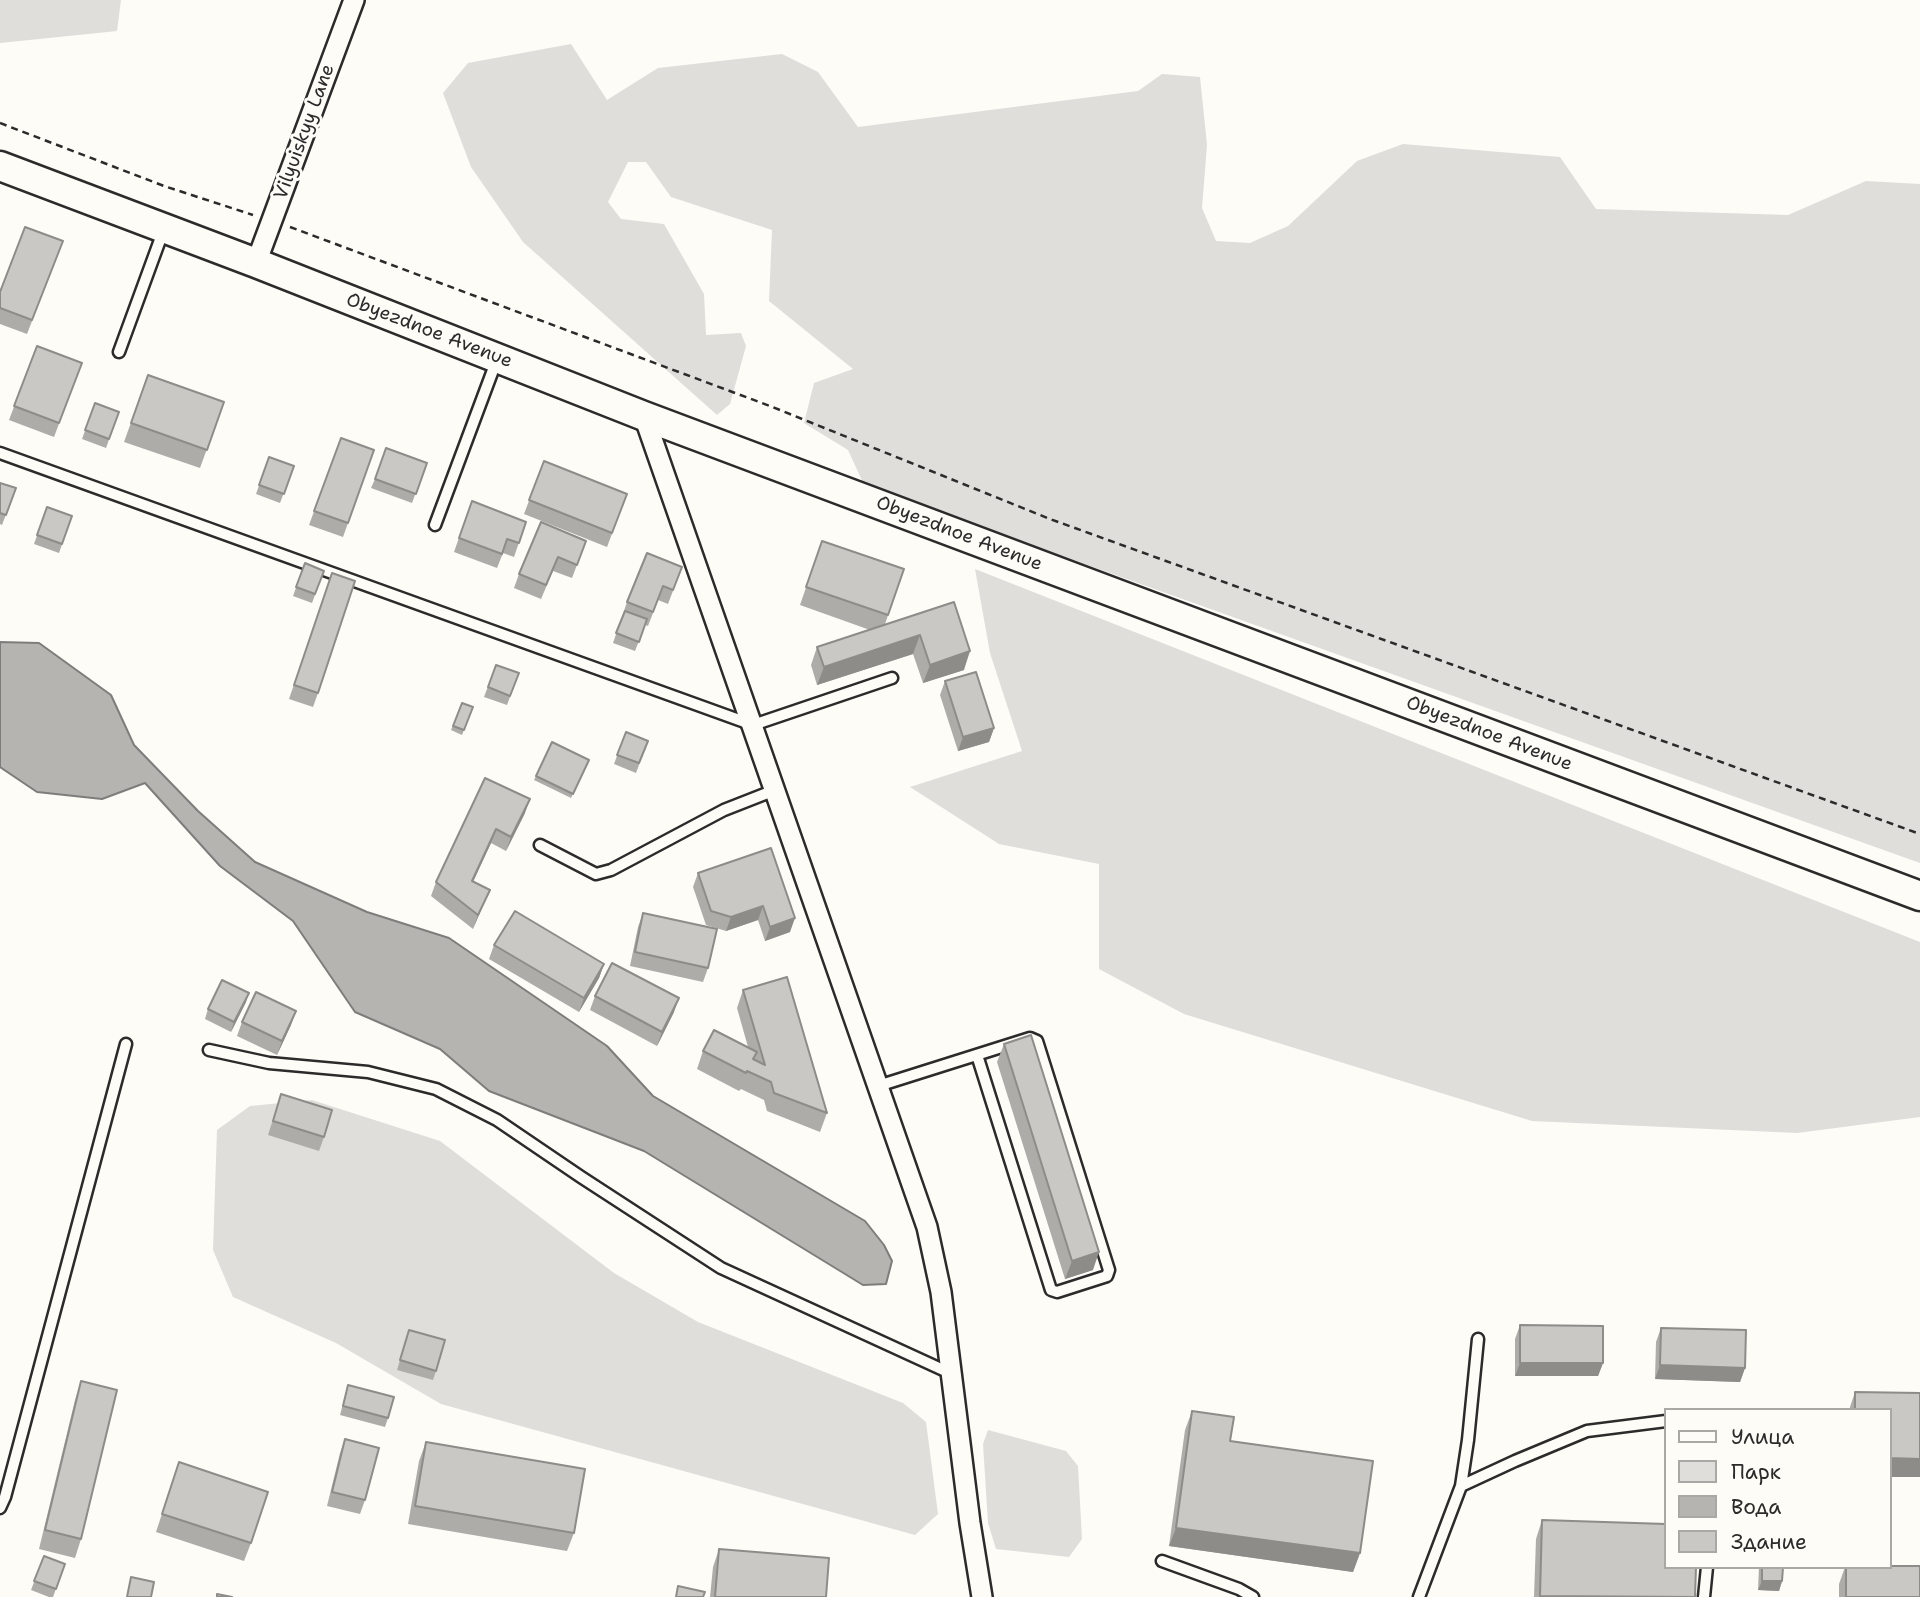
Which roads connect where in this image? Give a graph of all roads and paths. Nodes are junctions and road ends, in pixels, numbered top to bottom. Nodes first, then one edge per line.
1 (354, 0) edge
2 (0, 123) edge
3 (0, 166) edge
4 (272, 221) junction
5 (164, 228) junction
6 (256, 263) junction
7 (119, 352) dead end
8 (498, 358) junction
9 (644, 416) junction
10 (0, 453) edge
11 (435, 525) dead end
12 (892, 678) dead end
13 (752, 725) junction
14 (776, 789) junction
15 (1920, 834) edge
16 (540, 845) dead end
17 (1920, 896) edge
18 (126, 1044) dead end
19 (209, 1050) dead end
20 (976, 1055) junction
21 (878, 1086) junction
22 (1478, 1339) dead end
23 (953, 1374) junction
24 (1664, 1421) edge
25 (1461, 1486) junction
26 (0, 1508) edge
27 (1162, 1561) dead end
28 (1707, 1569) edge
29 (982, 1597) edge
30 (1253, 1597) edge
31 (1419, 1597) edge
32 (1704, 1597) edge

1 - 4 street, Vilyuiskyy Lane
2 - 4 path
3 - 5 main road, Obyezdnoe Avenue
4 - 6 street, Vilyuiskyy Lane
4 - 15 path
5 - 6 main road, Obyezdnoe Avenue
5 - 7 lane
6 - 8 main road, Obyezdnoe Avenue
8 - 9 main road, Obyezdnoe Avenue
8 - 11 lane
9 - 13 street
9 - 17 main road, Obyezdnoe Avenue
10 - 13 lane
12 - 13 lane
13 - 14 street
14 - 16 lane
14 - 21 street
18 - 26 lane
19 - 23 lane
20 - 20 lane
20 - 21 lane
21 - 23 street
22 - 25 lane
23 - 29 street
24 - 25 lane
25 - 31 lane
27 - 30 lane
28 - 32 lane

